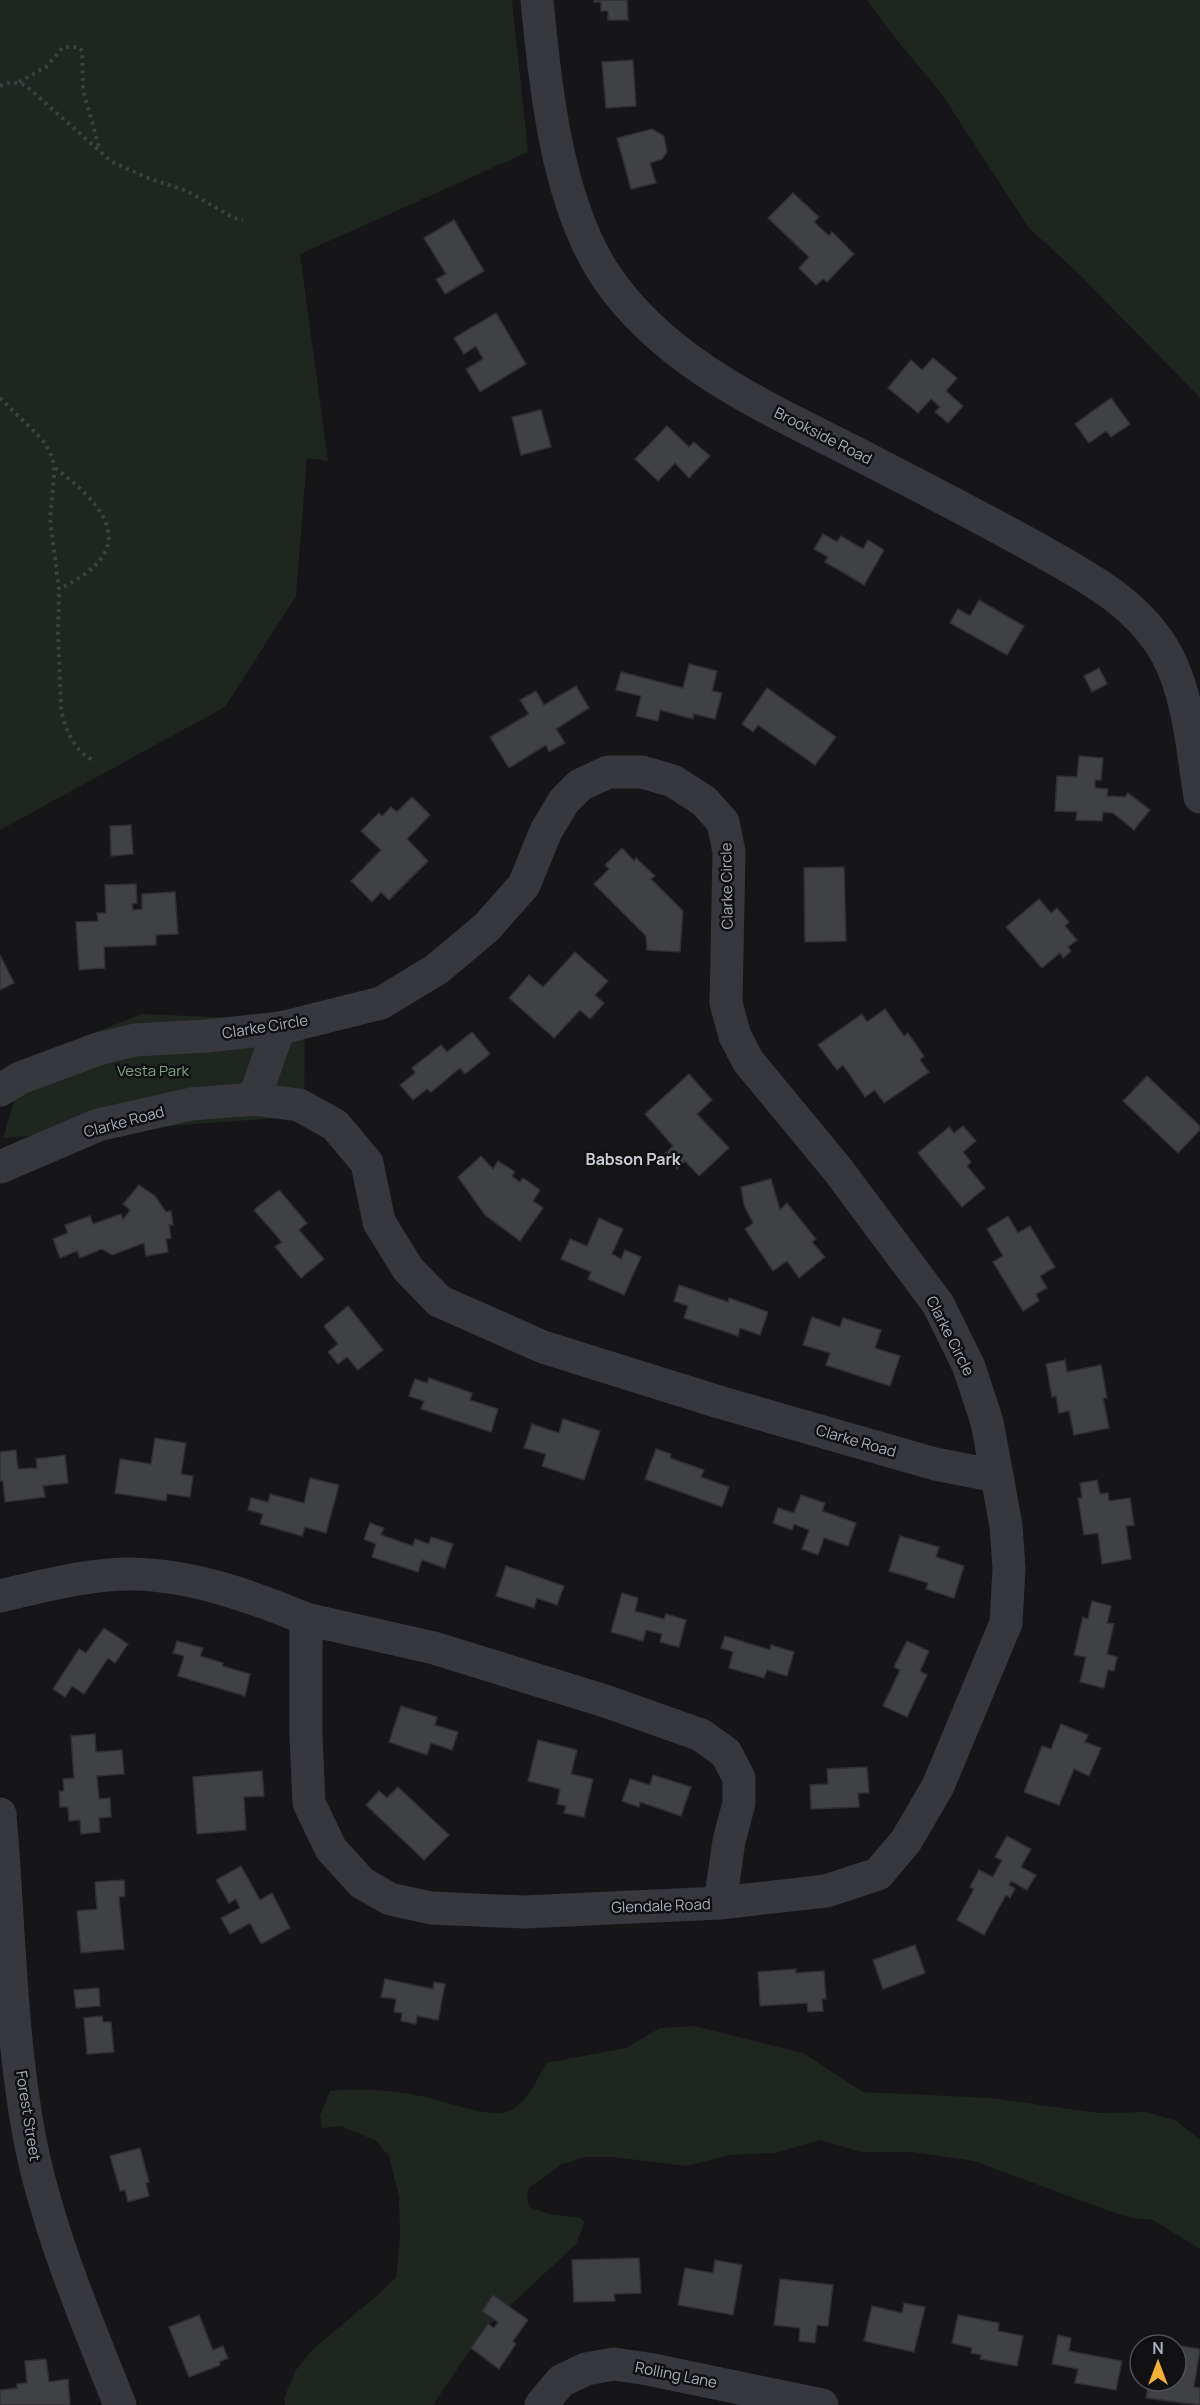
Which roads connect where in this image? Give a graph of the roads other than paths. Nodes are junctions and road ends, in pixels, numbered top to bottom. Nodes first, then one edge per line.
1 (537, 0) edge
2 (1200, 798) edge
3 (279, 1028) junction
4 (0, 1090) edge
5 (254, 1099) junction
6 (0, 1167) edge
7 (997, 1476) junction
8 (0, 1596) edge
9 (306, 1618) junction
10 (0, 1814) edge
11 (720, 1904) junction
12 (120, 2405) edge
13 (541, 2405) edge
14 (822, 2405) edge

1 - 2 street, Brookside Road
3 - 4 street, Clarke Circle
3 - 5 street
3 - 7 street, Clarke Circle
5 - 6 street, Clarke Road
5 - 7 street, Clarke Road
7 - 11 street
8 - 9 street, Glendale Road
9 - 11 street, Glendale Road
9 - 11 street, Glendale Road
10 - 12 street, Forest Street
13 - 14 street, Rolling Lane

